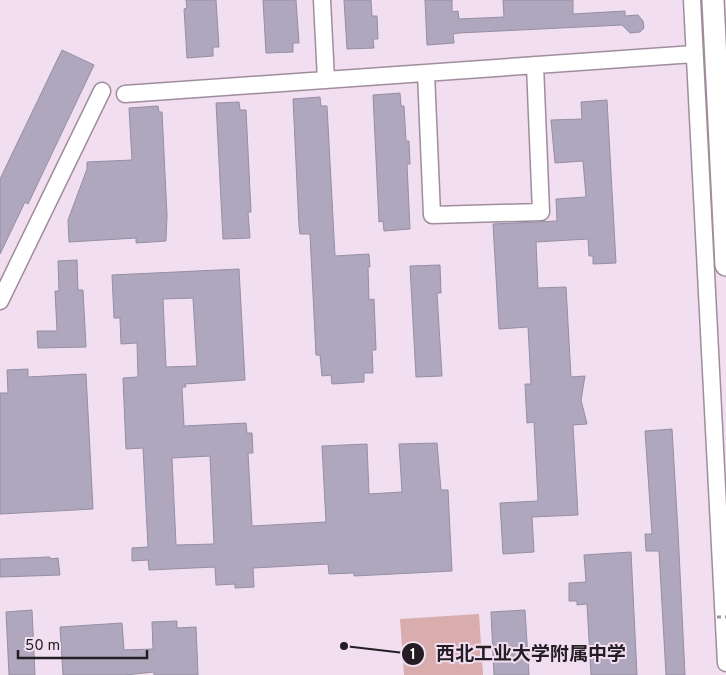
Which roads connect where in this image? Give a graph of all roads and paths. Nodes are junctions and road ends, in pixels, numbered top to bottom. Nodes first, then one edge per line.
1 (322, 0) edge
2 (692, 0) edge
3 (713, 0) edge
4 (694, 54) junction
5 (535, 65) junction
6 (426, 73) junction
7 (326, 80) junction
8 (102, 91) dead end
9 (125, 94) dead end
10 (726, 265) edge
11 (0, 301) edge
12 (717, 617) dead end
13 (726, 617) edge
14 (726, 663) edge

1 - 7 street
2 - 4 street
3 - 10 main road
4 - 5 street
4 - 14 street
5 - 6 street
5 - 6 street
6 - 7 street
7 - 9 street
8 - 11 street
12 - 13 path, bridge

